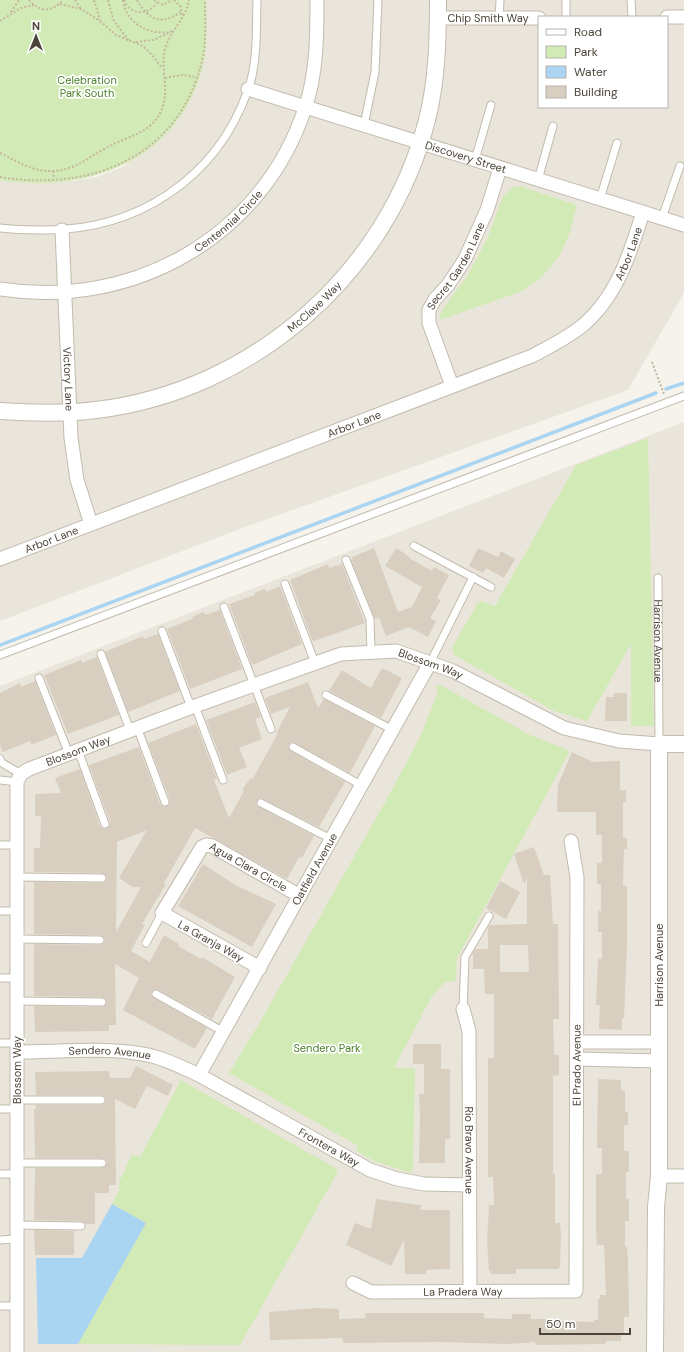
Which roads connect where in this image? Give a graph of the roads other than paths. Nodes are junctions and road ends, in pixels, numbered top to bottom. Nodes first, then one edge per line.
1 (257, 0) edge
2 (317, 0) edge
3 (378, 0) edge
4 (438, 0) edge
5 (500, 0) edge
6 (566, 0) edge
7 (631, 0) edge
8 (566, 16) edge
9 (632, 16) edge
10 (668, 17) edge
11 (684, 17) edge
12 (438, 18) junction
13 (499, 18) junction
14 (538, 18) edge
15 (248, 89) junction
16 (491, 105) dead end
17 (306, 107) junction
18 (364, 125) junction
19 (553, 126) dead end
20 (420, 143) junction
21 (617, 143) dead end
22 (475, 160) junction
23 (680, 166) dead end
24 (500, 168) junction
25 (538, 180) junction
26 (600, 199) junction
27 (643, 212) junction
28 (662, 218) junction
29 (684, 225) edge
30 (0, 228) edge
31 (62, 230) junction
32 (0, 289) edge
33 (64, 291) junction
34 (452, 386) junction
35 (684, 396) edge
36 (0, 410) edge
37 (70, 412) junction
38 (91, 524) junction
39 (414, 546) dead end
40 (0, 559) edge
41 (346, 560) dead end
42 (473, 577) junction
43 (658, 578) dead end
44 (285, 584) dead end
45 (492, 587) dead end
46 (224, 607) dead end
47 (162, 631) dead end
48 (372, 652) junction
49 (101, 654) dead end
50 (0, 655) edge
51 (315, 663) junction
52 (430, 663) junction
53 (39, 678) dead end
54 (254, 685) junction
55 (326, 695) dead end
56 (193, 706) junction
57 (134, 729) junction
58 (271, 729) dead end
59 (393, 730) junction
60 (659, 744) junction
61 (684, 744) edge
62 (293, 747) dead end
63 (73, 752) junction
64 (0, 759) edge
65 (19, 778) junction
66 (0, 780) edge
67 (223, 780) dead end
68 (362, 785) junction
69 (165, 802) dead end
70 (261, 803) dead end
71 (105, 824) dead end
72 (331, 839) junction
73 (570, 841) dead end
74 (0, 845) edge
75 (17, 845) junction
76 (17, 877) junction
77 (102, 878) dead end
78 (300, 896) junction
79 (0, 911) edge
80 (17, 911) junction
81 (162, 914) junction
82 (489, 916) dead end
83 (17, 939) junction
84 (100, 940) dead end
85 (146, 943) dead end
86 (260, 968) junction
87 (0, 978) edge
88 (17, 978) junction
89 (156, 994) dead end
90 (17, 1001) junction
91 (102, 1002) dead end
92 (463, 1009) joint
93 (224, 1032) junction
94 (578, 1042) junction
95 (658, 1042) junction
96 (0, 1043) edge
97 (17, 1047) junction
98 (577, 1059) junction
99 (658, 1061) junction
100 (199, 1076) junction
101 (101, 1100) dead end
102 (17, 1105) junction
103 (0, 1109) edge
104 (102, 1163) dead end
105 (17, 1169) junction
106 (0, 1174) edge
107 (658, 1176) junction
108 (684, 1176) edge
109 (470, 1184) junction
110 (17, 1225) junction
111 (81, 1226) dead end
112 (0, 1240) edge
113 (17, 1240) junction
114 (352, 1283) dead end
115 (576, 1291) joint
116 (470, 1292) junction
117 (0, 1306) edge
118 (18, 1306) junction
119 (17, 1352) edge
120 (655, 1352) edge

1 - 15 lane
2 - 17 street, Centennial Circle
3 - 18 lane
4 - 12 street, McCleve Way
5 - 13 lane
6 - 8 lane
7 - 9 lane
10 - 11 street
12 - 13 street, Chip Smith Way
12 - 20 street, McCleve Way
13 - 14 street, Chip Smith Way
15 - 17 street, Discovery Street
15 - 31 lane
16 - 22 lane
17 - 18 street, Discovery Street
17 - 33 street, Centennial Circle
18 - 20 street, Discovery Street
19 - 25 lane
20 - 22 street, Discovery Street
20 - 37 street, McCleve Way
21 - 26 lane
22 - 24 street, Discovery Street
23 - 28 lane
24 - 25 street, Discovery Street
24 - 34 street, Secret Garden Lane
25 - 26 street, Discovery Street
26 - 27 street, Discovery Street
27 - 28 street, Discovery Street
27 - 34 street, Arbor Lane
28 - 29 street, Discovery Street
30 - 31 lane
31 - 33 street, Victory Lane
32 - 33 street, Centennial Circle
33 - 37 street, Victory Lane
34 - 38 street, Arbor Lane
35 - 50 lane
36 - 37 street, McCleve Way
37 - 38 street, Victory Lane
38 - 40 street, Arbor Lane
39 - 42 lane
41 - 48 lane
42 - 45 lane
42 - 52 lane
43 - 60 lane, Harrison Avenue
44 - 51 lane
46 - 54 lane
47 - 56 lane
48 - 51 street, Blossom Way
48 - 52 street, Blossom Way
49 - 57 lane
51 - 54 street, Blossom Way
52 - 59 street, Oatfield Avenue
52 - 60 street, Blossom Way
53 - 63 lane
54 - 56 street, Blossom Way
54 - 58 lane
55 - 59 lane
56 - 57 street, Blossom Way
56 - 67 lane
57 - 63 street, Blossom Way
57 - 69 lane
59 - 68 street, Oatfield Avenue
60 - 61 street, Blossom Way
60 - 95 street, Harrison Avenue
62 - 68 lane
63 - 65 street, Blossom Way
63 - 71 lane
64 - 65 lane
65 - 66 lane
65 - 75 street, Blossom Way
68 - 72 street, Oatfield Avenue
70 - 72 lane
72 - 78 street, Oatfield Avenue
73 - 94 street, El Prado Avenue
74 - 75 lane
75 - 76 street, Blossom Way
76 - 77 lane
76 - 80 street, Blossom Way
78 - 81 street, Agua Clara Circle
78 - 86 street, Oatfield Avenue
79 - 80 lane
80 - 83 street, Blossom Way
81 - 85 lane
81 - 86 street, La Granja Way
82 - 92 lane
83 - 84 lane
83 - 88 street, Blossom Way
86 - 93 street, Oatfield Avenue
87 - 88 lane
88 - 90 street, Blossom Way
89 - 93 lane
90 - 91 lane
90 - 97 street, Blossom Way
92 - 109 street, Rio Bravo Avenue
93 - 100 street, Oatfield Avenue
94 - 95 street
94 - 98 street, El Prado Avenue
95 - 99 street, Harrison Avenue
96 - 97 lane
97 - 100 street, Sendero Avenue
97 - 102 street, Blossom Way
98 - 99 street
98 - 115 street, El Prado Avenue
99 - 107 street, Harrison Avenue
100 - 109 street, Frontera Way
101 - 102 lane
102 - 103 lane
102 - 105 street, Blossom Way
104 - 105 lane
105 - 106 lane
105 - 110 street, Blossom Way
107 - 108 street
107 - 120 street, Harrison Avenue
109 - 116 street, Rio Bravo Avenue
110 - 111 lane
110 - 113 street, Blossom Way
112 - 113 lane
113 - 118 street, Blossom Way
114 - 116 street, La Pradera Way
115 - 116 street, La Pradera Way
117 - 118 lane
118 - 119 street, Blossom Way

